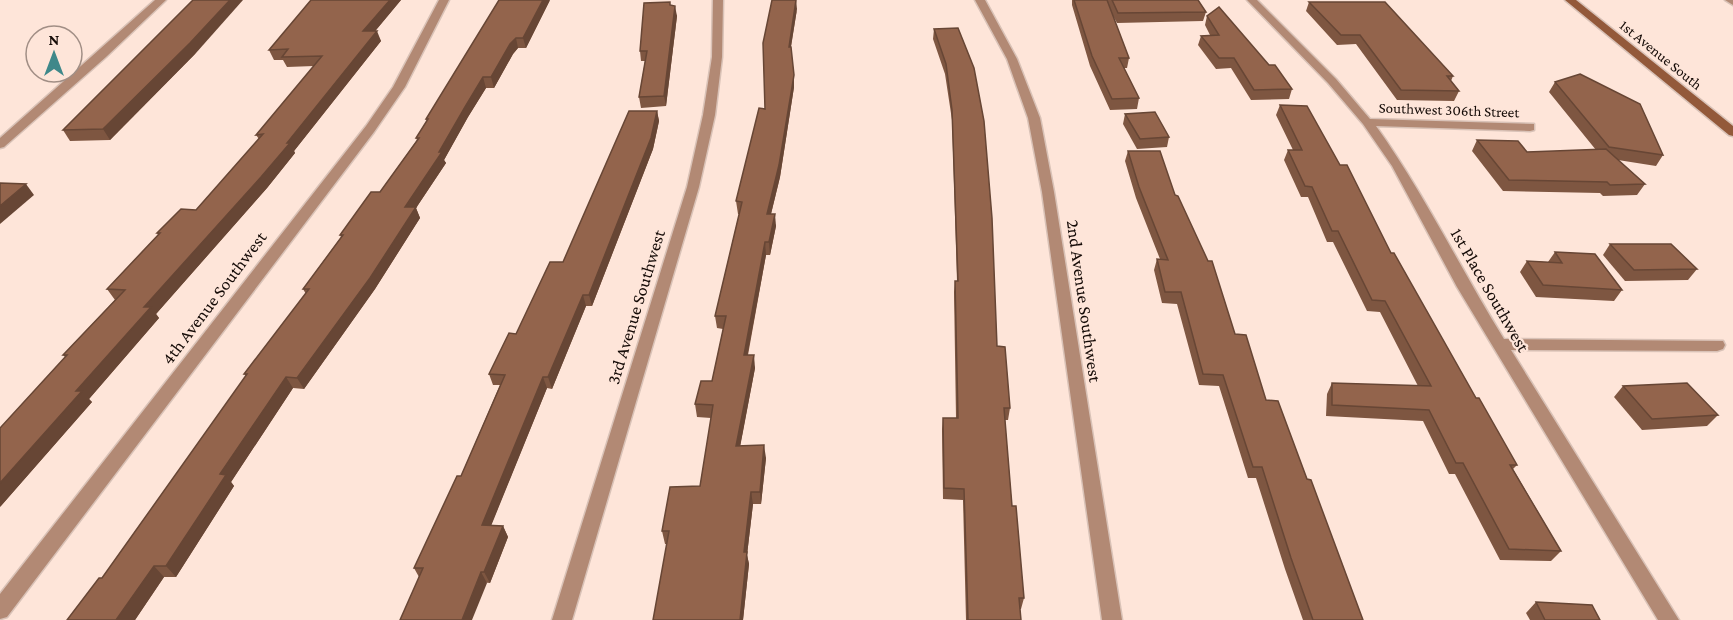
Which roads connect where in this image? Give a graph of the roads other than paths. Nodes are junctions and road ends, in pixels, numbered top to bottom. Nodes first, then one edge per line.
1 (161, 0) edge
2 (444, 0) edge
3 (718, 0) edge
4 (980, 0) edge
5 (1252, 0) edge
6 (1570, 0) edge
7 (1367, 123) junction
8 (1530, 127) dead end
9 (1733, 132) edge
10 (0, 144) edge
11 (1498, 344) junction
12 (1717, 345) dead end
13 (0, 610) edge
14 (562, 620) edge
15 (1112, 620) edge
16 (1668, 620) edge

1 - 10 street
2 - 13 street, 4th Avenue Southwest
3 - 14 street, 3rd Avenue Southwest
4 - 15 street, 2nd Avenue Southwest
5 - 7 street, 1st Place Southwest
6 - 9 main road, 1st Avenue South
7 - 8 street, Southwest 306th Street
7 - 11 street, 1st Place Southwest
11 - 12 street
11 - 16 street, 1st Place Southwest

